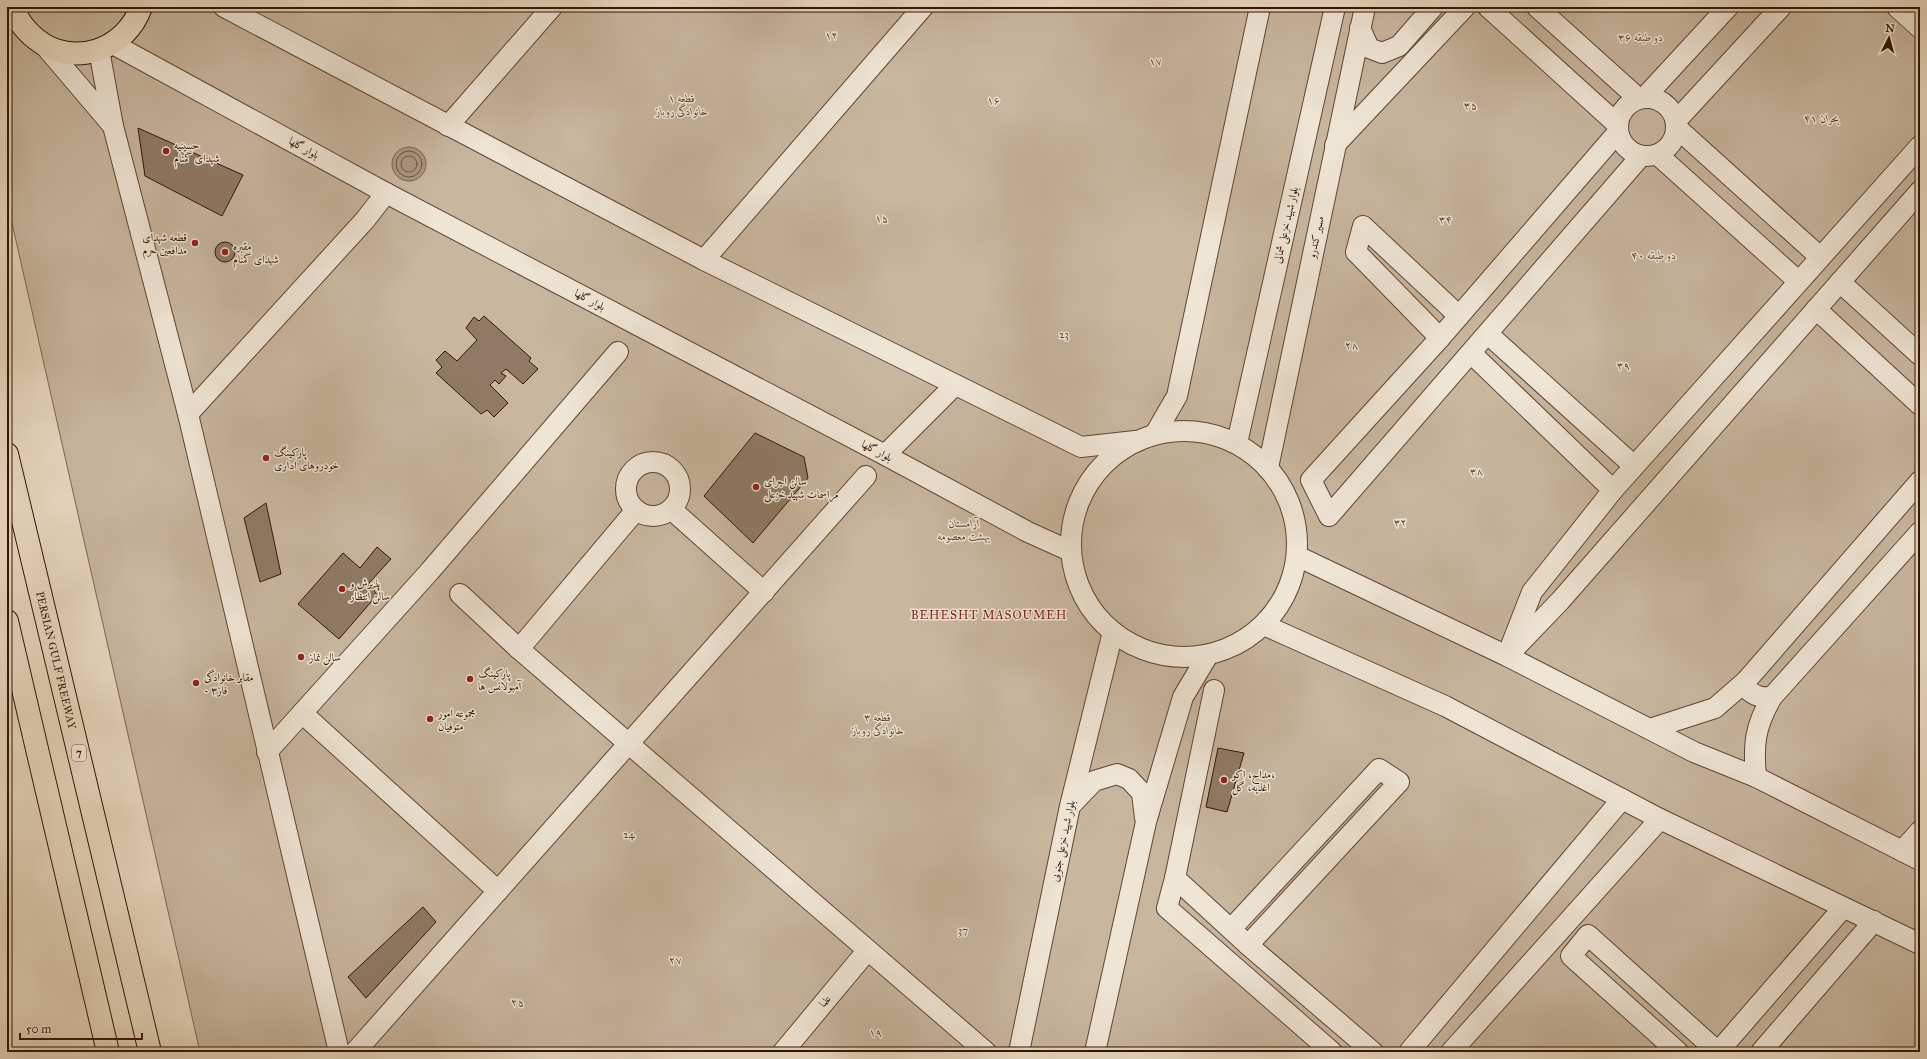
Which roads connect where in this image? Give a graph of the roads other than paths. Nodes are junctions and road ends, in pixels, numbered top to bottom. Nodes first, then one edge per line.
1 (142, 7) edge
2 (224, 7) edge
3 (552, 7) edge
4 (923, 7) edge
5 (1260, 7) edge
6 (1335, 7) edge
7 (1365, 7) edge
8 (1433, 7) edge
9 (1465, 7) edge
10 (1488, 7) edge
11 (1537, 7) edge
12 (1728, 7) edge
13 (1781, 7) edge
14 (1897, 7) edge
15 (13, 9) edge
16 (1360, 28) junction
17 (1920, 28) edge
18 (45, 46) junction
19 (106, 47) junction
20 (1642, 99) junction
21 (1677, 125) junction
22 (113, 126) junction
23 (448, 126) junction
24 (1618, 129) junction
25 (1335, 145) junction
26 (1920, 146) edge
27 (1650, 156) junction
28 (1920, 191) edge
29 (386, 193) junction
30 (1820, 257) junction
31 (704, 260) junction
32 (1798, 281) junction
33 (1840, 282) junction
34 (1816, 309) junction
35 (1459, 316) junction
36 (1488, 334) junction
37 (1440, 338) junction
38 (618, 352) dead end
39 (1471, 353) junction
40 (1920, 355) edge
41 (954, 384) junction
42 (1920, 405) edge
43 (188, 414) junction
44 (1154, 434) junction
45 (1135, 441) junction
46 (1237, 443) junction
47 (7, 454) edge
48 (885, 455) junction
49 (1634, 466) junction
50 (1268, 468) junction
51 (866, 476) dead end
52 (1920, 481) edge
53 (1613, 490) junction
54 (671, 509) junction
55 (636, 510) junction
56 (1920, 532) edge
57 (1070, 551) junction
58 (1297, 556) junction
59 (764, 592) junction
60 (460, 594) dead end
61 (7, 621) edge
62 (1264, 625) junction
63 (1113, 632) junction
64 (519, 649) junction
65 (1208, 655) junction
66 (1507, 656) junction
67 (1746, 680) junction
68 (1214, 690) dead end
69 (1772, 697) junction
70 (302, 713) junction
71 (1650, 729) junction
72 (629, 744) junction
73 (267, 752) junction
74 (1756, 777) junction
75 (1622, 799) junction
76 (1070, 806) junction
77 (1660, 819) junction
78 (1146, 822) junction
79 (1920, 831) edge
80 (1902, 851) junction
81 (1920, 860) edge
82 (1175, 878) junction
83 (498, 891) junction
84 (1843, 908) junction
85 (1874, 922) junction
86 (1232, 929) junction
87 (1920, 944) edge
88 (1248, 945) junction
89 (867, 951) junction
90 (108, 1052) edge
91 (150, 1052) edge
92 (339, 1052) edge
93 (355, 1052) edge
94 (783, 1052) edge
95 (986, 1052) edge
96 (1019, 1052) edge
97 (1095, 1052) edge
98 (1332, 1052) edge
99 (1374, 1052) edge
100 (1409, 1052) edge
101 (1451, 1052) edge
102 (1678, 1052) edge
103 (1718, 1052) edge
104 (1761, 1052) edge

1 - 19 main road
2 - 23 lane
3 - 23 lane
4 - 31 lane
5 - 44 lane
6 - 46 lane, بلوار شهید خزعلی شمالی
7 - 16 lane, مسیر کندرو
8 - 16 lane
9 - 25 lane
10 - 24 lane
11 - 20 lane
12 - 20 lane
13 - 21 lane
14 - 17 lane
15 - 18 main road
16 - 25 lane, مسیر کندرو
18 - 19 main road
18 - 22 lane
19 - 22 lane
19 - 29 lane, بلوار گلها
20 - 21 lane
20 - 24 lane
21 - 27 lane
21 - 30 lane
22 - 43 lane
23 - 31 lane
24 - 27 lane
24 - 35 lane
25 - 50 lane, مسیر کندرو
26 - 30 lane
27 - 32 lane
27 - 36 lane
28 - 33 lane
29 - 43 lane
29 - 48 lane, بلوار گلها
30 - 32 lane
31 - 41 lane
32 - 49 lane
33 - 34 lane
33 - 40 lane
34 - 42 lane
34 - 66 lane
35 - 37 lane
35 - 37 lane
36 - 39 lane
36 - 49 lane
37 - 39 lane
38 - 70 lane
39 - 53 lane
41 - 45 lane
41 - 48 lane
43 - 73 lane
44 - 45 lane
44 - 46 lane
45 - 57 lane
46 - 50 lane
47 - 91 main road, PERSIAN GULF FREEWAY / 7
48 - 57 lane, بلوار گلها
49 - 53 lane
50 - 58 lane
51 - 59 lane
52 - 67 lane
53 - 66 lane
54 - 55 lane
54 - 55 lane
54 - 59 lane
55 - 64 lane
56 - 69 lane
57 - 63 lane
58 - 62 lane
58 - 66 lane
59 - 72 lane
60 - 64 lane
61 - 90 main road
62 - 65 lane
62 - 75 lane
63 - 65 lane
63 - 76 lane, بلوار شهید خزعلی جنوبی
64 - 72 lane
65 - 78 lane
66 - 71 lane
67 - 69 lane
67 - 71 lane
68 - 82 lane
69 - 74 lane
70 - 73 lane
70 - 83 lane
71 - 74 lane
72 - 83 lane
72 - 89 lane
73 - 92 lane
74 - 80 lane
75 - 77 lane
75 - 100 lane
76 - 78 lane
76 - 96 lane, بلوار شهید خزعلی جنوبی
77 - 84 lane
77 - 101 lane
78 - 97 lane
79 - 80 lane
80 - 81 lane
82 - 86 lane
82 - 98 lane
83 - 93 lane
84 - 85 lane
84 - 103 lane
85 - 87 lane
85 - 104 lane
86 - 88 lane
86 - 88 lane
88 - 99 lane
89 - 94 lane, علما
89 - 95 lane
102 - 103 lane

